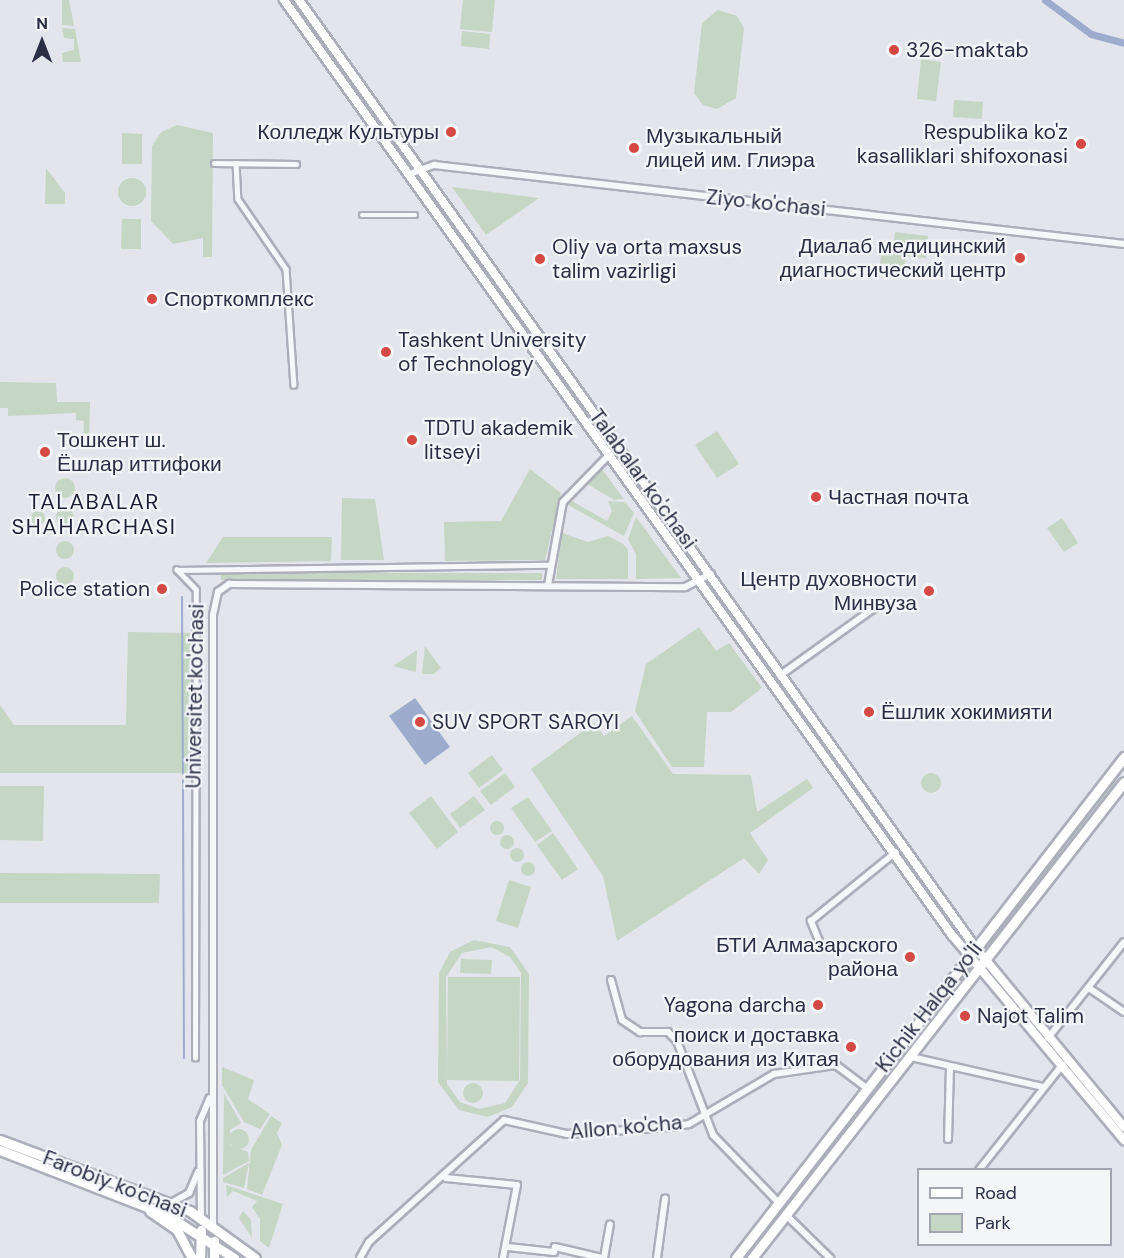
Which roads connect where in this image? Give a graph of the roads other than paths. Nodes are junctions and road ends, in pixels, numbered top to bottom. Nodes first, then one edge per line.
1 (284, 0) edge
2 (299, 0) edge
3 (214, 163) dead end
4 (236, 163) junction
5 (296, 164) dead end
6 (420, 168) junction
7 (410, 174) junction
8 (362, 215) dead end
9 (415, 215) dead end
10 (1124, 244) edge
11 (286, 300) junction
12 (312, 300) dead end
13 (563, 368) junction
14 (553, 376) junction
15 (294, 385) dead end
16 (610, 454) junction
17 (549, 565) junction
18 (711, 574) junction
19 (701, 581) junction
20 (548, 585) junction
21 (877, 606) dead end
22 (782, 674) junction
23 (840, 755) junction
24 (1123, 760) edge
25 (831, 762) junction
26 (1124, 782) edge
27 (905, 846) junction
28 (896, 852) junction
29 (819, 941) dead end
30 (1124, 942) edge
31 (975, 947) junction
32 (968, 956) junction
33 (985, 960) junction
34 (978, 968) junction
35 (611, 980) dead end
36 (1089, 988) junction
37 (1124, 1012) edge
38 (1044, 1043) junction
39 (911, 1057) junction
40 (195, 1058) dead end
41 (1064, 1063) junction
42 (950, 1067) junction
43 (1043, 1087) junction
44 (866, 1088) junction
45 (212, 1095) junction
46 (702, 1115) junction
47 (840, 1123) junction
48 (1124, 1127) edge
49 (853, 1132) junction
50 (948, 1139) dead end
51 (0, 1140) edge
52 (1124, 1140) edge
53 (0, 1150) edge
54 (981, 1168) edge
55 (199, 1171) junction
56 (446, 1178) junction
57 (664, 1199) dead end
58 (171, 1203) junction
59 (779, 1203) junction
60 (144, 1206) junction
61 (786, 1215) junction
62 (201, 1218) junction
63 (610, 1225) dead end
64 (213, 1227) junction
65 (201, 1233) junction
66 (214, 1243) junction
67 (508, 1247) junction
68 (192, 1258) edge
69 (200, 1258) edge
70 (213, 1258) edge
71 (234, 1258) edge
72 (255, 1258) edge
73 (360, 1258) edge
74 (503, 1258) edge
75 (603, 1258) edge
76 (657, 1258) edge
77 (736, 1258) edge
78 (752, 1258) edge
79 (830, 1258) edge

1 - 7 main road, Talabalar ko'chasi
2 - 6 main road, Talabalar ko'chasi
3 - 4 street
4 - 5 street
4 - 11 street
6 - 7 street, Ziyo ko'chasi
6 - 10 street, Ziyo ko'chasi
6 - 13 main road, Talabalar ko'chasi
7 - 14 main road, Talabalar ko'chasi
8 - 9 street
11 - 12 street
11 - 15 street
13 - 14 main road
13 - 18 main road, Talabalar ko'chasi
14 - 16 main road, Talabalar ko'chasi
16 - 17 street
16 - 19 main road, Talabalar ko'chasi
17 - 20 street
17 - 40 street, Universitet ko'chasi
18 - 19 street
18 - 22 main road, Talabalar ko'chasi
19 - 20 street, Universitet ko'chasi
19 - 25 main road, Talabalar ko'chasi
20 - 45 street, Universitet ko'chasi
21 - 22 street
22 - 23 main road, Talabalar ko'chasi
23 - 25 main road
23 - 27 main road, Talabalar ko'chasi
24 - 31 main road, Kichik Halqa yo'li
25 - 28 main road, Talabalar ko'chasi
26 - 33 main road, Kichik Halqa yo'li
27 - 28 main road
27 - 31 main road, Talabalar ko'chasi
28 - 29 street
28 - 32 main road, Talabalar ko'chasi
30 - 36 street
31 - 32 main road, Kichik Halqa yo'li
31 - 33 main road, Talabalar ko'chasi
32 - 34 main road, Talabalar ko'chasi
32 - 44 main road, Kichik Halqa yo'li
33 - 34 main road, Kichik Halqa yo'li
33 - 38 main road, Talabalar ko'chasi
34 - 38 main road, Talabalar ko'chasi
34 - 39 main road, Kichik Halqa yo'li
35 - 46 street
36 - 37 street
36 - 38 street
38 - 41 main road
39 - 42 street
39 - 49 main road, Kichik Halqa yo'li
41 - 43 street
41 - 48 main road
41 - 52 main road
42 - 43 street
42 - 50 street
43 - 54 street
44 - 46 street, Allon ko'cha
44 - 47 main road, Kichik Halqa yo'li
45 - 55 street, Universitet ko'chasi
45 - 64 street, Universitet ko'chasi
46 - 56 street, Allon ko'cha
46 - 59 street
47 - 49 main road
47 - 59 main road, Kichik Halqa yo'li
49 - 61 main road, Kichik Halqa yo'li
51 - 58 main road, Farobiy ko'chasi
53 - 60 main road, Farobiy ko'chasi
55 - 58 street
55 - 62 street, Universitet ko'chasi
56 - 67 street
56 - 73 street
57 - 76 street
58 - 62 main road, Farobiy ko'chasi
59 - 77 main road, Kichik Halqa yo'li
60 - 65 main road, Farobiy ko'chasi
60 - 68 main road
61 - 78 main road, Kichik Halqa yo'li
61 - 79 street
62 - 64 main road, Farobiy ko'chasi
62 - 65 main road
63 - 75 street
64 - 65 main road
64 - 66 main road
64 - 72 main road, Farobiy ko'chasi
65 - 66 main road, Farobiy ko'chasi
65 - 69 main road
66 - 70 main road
66 - 71 main road, Farobiy ko'chasi
67 - 74 street
67 - 75 street

